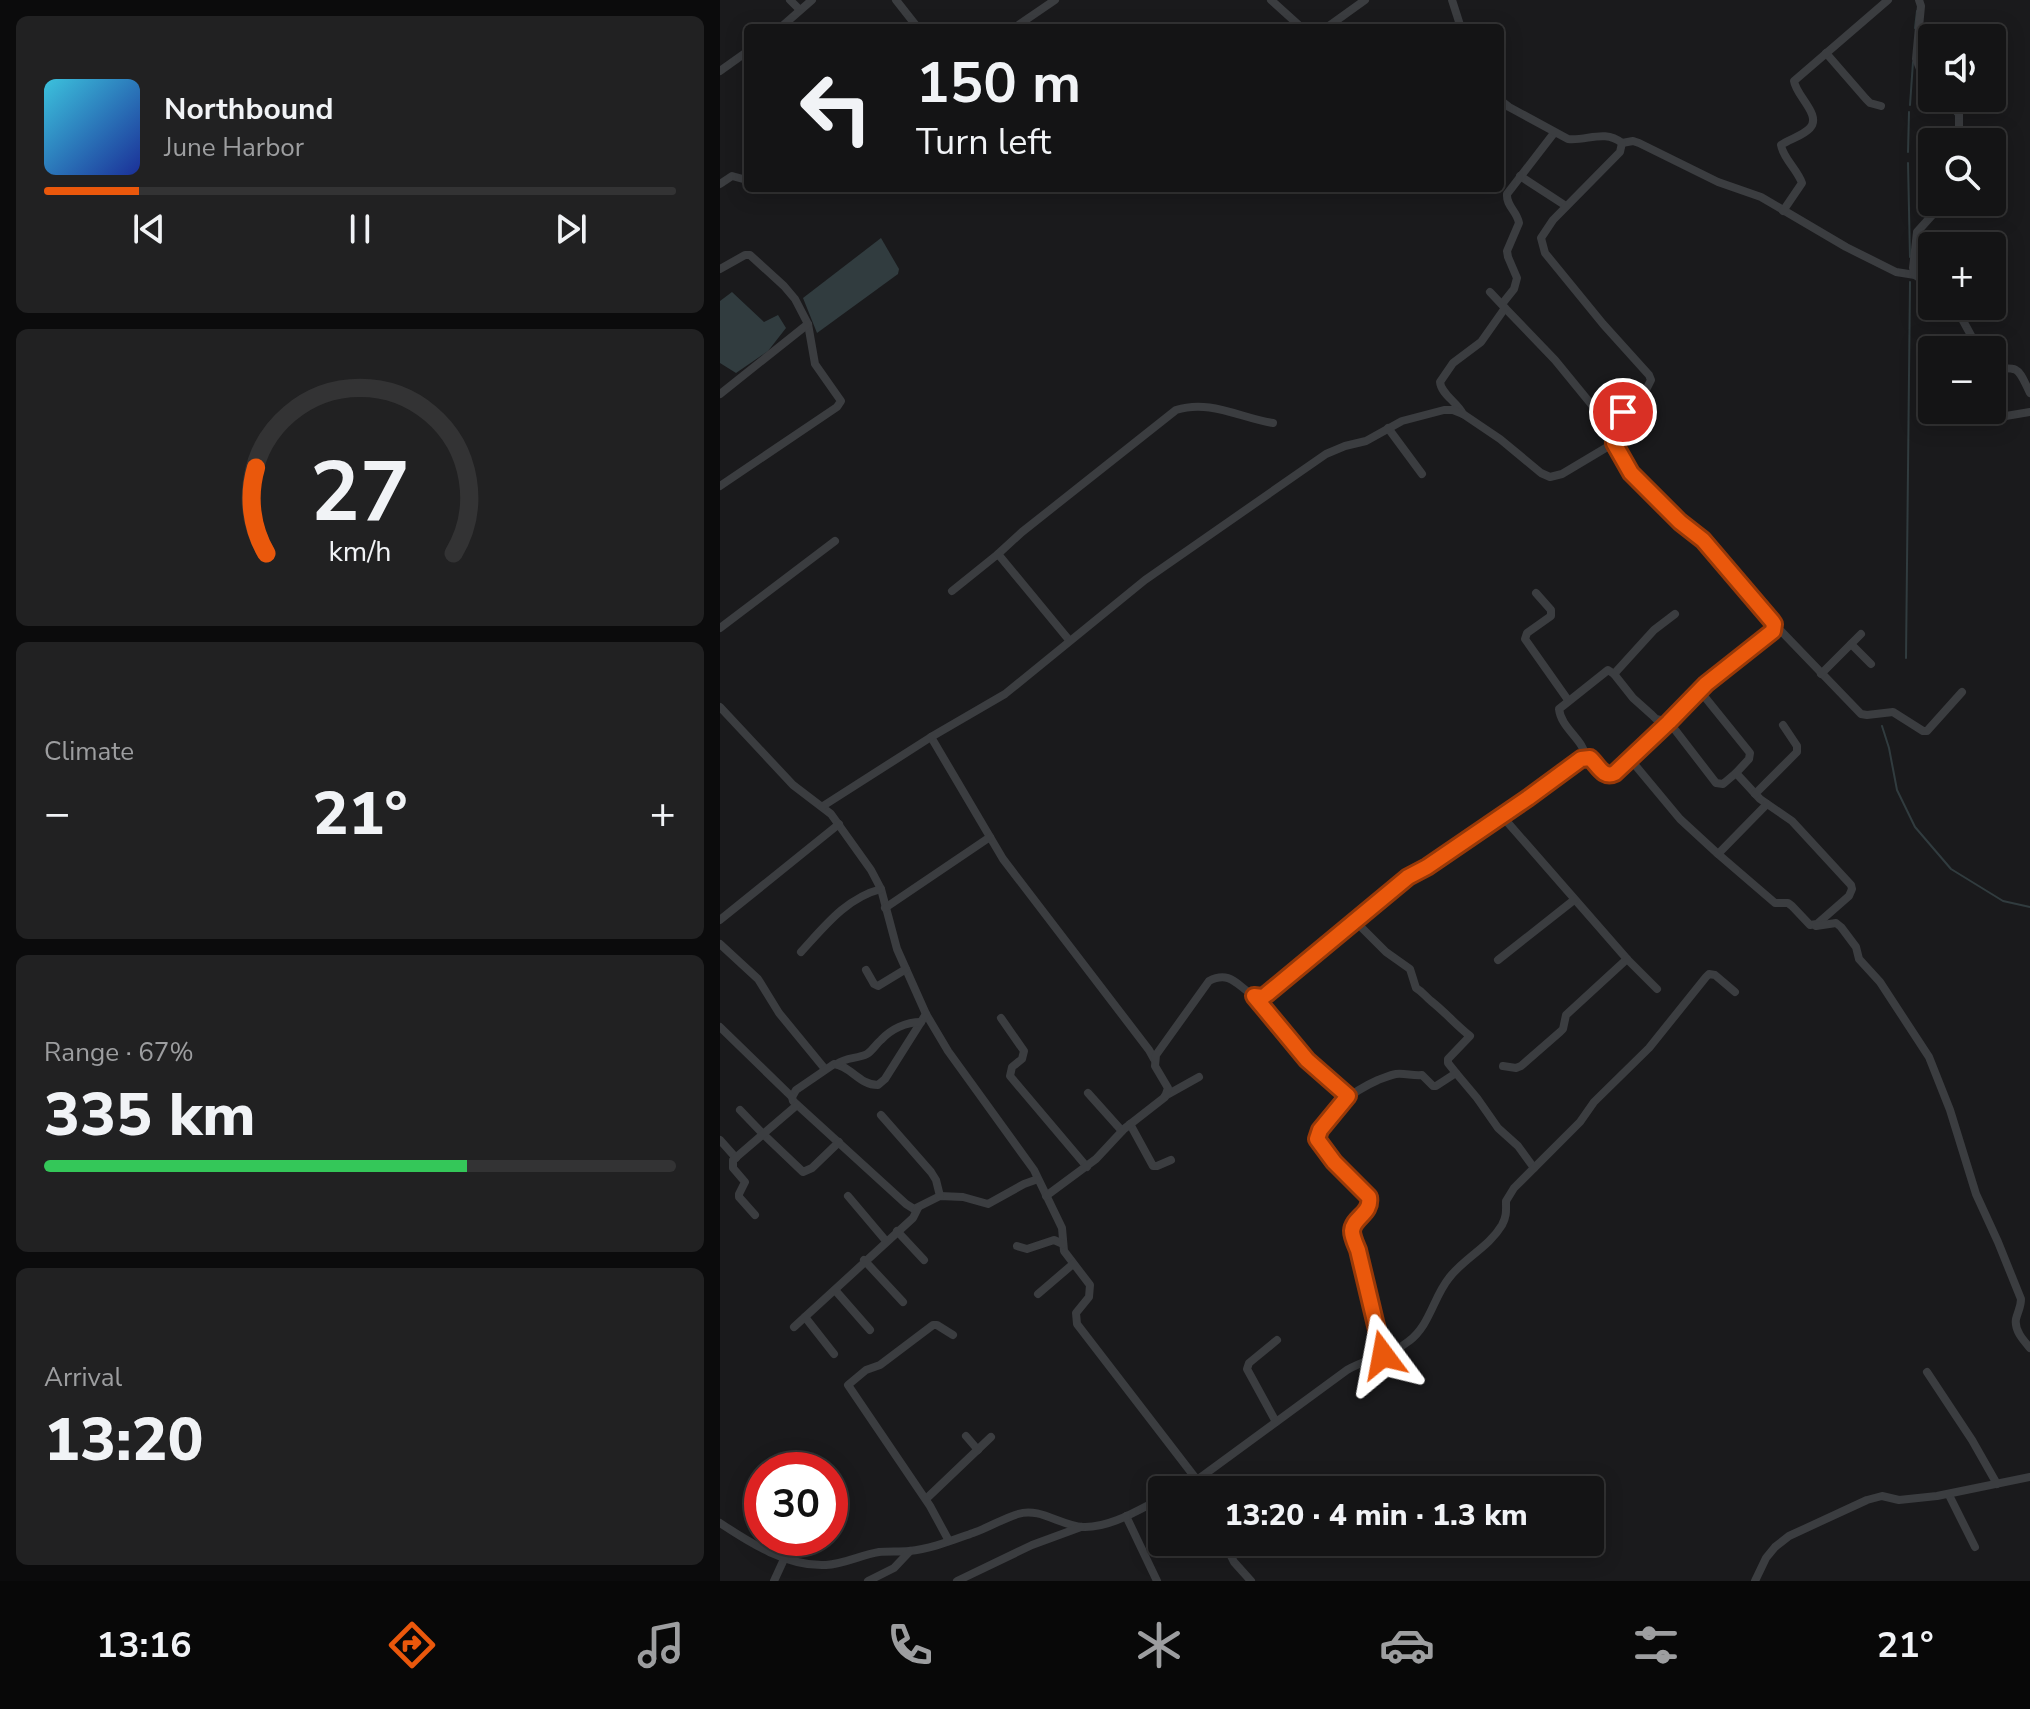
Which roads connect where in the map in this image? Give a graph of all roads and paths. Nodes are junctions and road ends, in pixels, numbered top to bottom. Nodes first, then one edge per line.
1 (790, 0) edge
2 (812, 0) edge
3 (896, 0) edge
4 (1055, 0) edge
5 (1271, 0) edge
6 (1365, 0) edge
7 (1452, 0) edge
8 (1888, 0) edge
9 (1919, 0) edge
10 (800, 10) junction
11 (784, 24) edge
12 (915, 24) edge
13 (1020, 24) edge
14 (1298, 24) edge
15 (1332, 24) edge
16 (1460, 24) edge
17 (1919, 24) edge
18 (1918, 38) edge
19 (1826, 53) junction
20 (744, 54) edge
21 (1918, 64) edge
22 (720, 71) edge
23 (1504, 103) edge
24 (1881, 106) dead end
25 (1554, 133) junction
26 (1622, 143) junction
27 (1520, 176) junction
28 (743, 179) dead end
29 (720, 184) edge
30 (1566, 206) junction
31 (1783, 211) junction
32 (1931, 216) edge
33 (720, 269) edge
34 (1915, 275) junction
35 (1918, 277) edge
36 (1490, 292) dead end
37 (1504, 306) junction
38 (808, 324) junction
39 (2006, 367) edge
40 (2030, 393) edge
41 (720, 394) edge
42 (2030, 412) edge
43 (1463, 414) junction
44 (2006, 416) edge
45 (1273, 423) dead end
46 (1388, 428) junction
47 (1619, 431) junction
48 (1614, 443) junction
49 (1422, 474) dead end
50 (720, 486) edge
51 (835, 541) dead end
52 (998, 554) junction
53 (952, 591) dead end
54 (1536, 593) dead end
55 (1675, 614) dead end
56 (1774, 627) junction
57 (720, 628) edge
58 (1861, 634) dead end
59 (1069, 640) junction
60 (1851, 644) junction
61 (1871, 664) dead end
62 (1614, 674) junction
63 (1821, 674) junction
64 (1700, 691) junction
65 (1962, 692) dead end
66 (1568, 700) junction
67 (720, 708) edge
68 (1669, 722) junction
69 (1783, 725) dead end
70 (931, 737) junction
71 (1586, 757) junction
72 (1630, 759) junction
73 (1736, 773) junction
74 (1755, 794) junction
75 (1767, 804) junction
76 (823, 806) junction
77 (1502, 816) junction
78 (839, 824) junction
79 (990, 837) junction
80 (1718, 854) junction
81 (881, 889) junction
82 (1574, 900) junction
83 (885, 908) junction
84 (720, 920) edge
85 (1355, 921) junction
86 (1814, 926) junction
87 (720, 944) edge
88 (801, 952) dead end
89 (1627, 959) junction
90 (1498, 960) dead end
91 (906, 969) junction
92 (866, 970) dead end
93 (1657, 989) dead end
94 (1735, 992) dead end
95 (1254, 996) junction
96 (924, 1018) junction
97 (1001, 1018) dead end
98 (720, 1027) edge
99 (1155, 1060) junction
100 (837, 1064) junction
101 (1503, 1066) dead end
102 (825, 1069) junction
103 (1456, 1073) junction
104 (1199, 1077) dead end
105 (1088, 1093) dead end
106 (1348, 1096) junction
107 (1165, 1097) junction
108 (794, 1101) junction
109 (740, 1110) dead end
110 (881, 1115) dead end
111 (1130, 1124) junction
112 (1122, 1131) junction
113 (763, 1134) junction
114 (720, 1140) edge
115 (839, 1142) junction
116 (736, 1158) junction
117 (1171, 1160) dead end
118 (1087, 1167) junction
119 (1534, 1168) junction
120 (1038, 1179) junction
121 (848, 1196) dead end
122 (940, 1196) junction
123 (1046, 1196) junction
124 (918, 1208) junction
125 (755, 1215) dead end
126 (897, 1231) junction
127 (886, 1241) junction
128 (1063, 1244) junction
129 (1017, 1246) dead end
130 (864, 1260) junction
131 (924, 1260) dead end
132 (1073, 1264) junction
133 (835, 1290) junction
134 (1038, 1294) dead end
135 (903, 1302) dead end
136 (805, 1317) junction
137 (794, 1327) dead end
138 (870, 1330) dead end
139 (953, 1335) dead end
140 (1277, 1340) dead end
141 (2030, 1348) edge
142 (834, 1354) dead end
143 (1383, 1355) junction
144 (1927, 1372) dead end
145 (1276, 1422) junction
146 (966, 1436) dead end
147 (991, 1437) dead end
148 (978, 1450) junction
149 (1194, 1476) edge
150 (1202, 1476) edge
151 (2030, 1477) edge
152 (1997, 1484) junction
153 (1949, 1495) junction
154 (926, 1499) junction
155 (1148, 1505) edge
156 (1126, 1516) junction
157 (720, 1523) edge
158 (1082, 1527) junction
159 (949, 1541) junction
160 (1975, 1547) dead end
161 (910, 1551) junction
162 (1231, 1556) edge
163 (785, 1557) junction
164 (886, 1577) edge
165 (774, 1581) edge
166 (868, 1581) edge
167 (957, 1581) edge
168 (1157, 1581) edge
169 (1251, 1581) edge
170 (1755, 1581) edge

1 - 10 street
2 - 10 street
3 - 12 street
4 - 13 street
5 - 14 street
6 - 15 street
7 - 16 street
8 - 19 street
9 - 17 street
10 - 11 street
18 - 21 street
19 - 24 street
19 - 31 street
20 - 22 street
23 - 25 street
25 - 26 street
25 - 27 street
26 - 30 street
26 - 31 street
27 - 30 street
27 - 37 street
28 - 29 street
30 - 47 street
31 - 34 street
32 - 34 street
33 - 38 street
34 - 35 street
36 - 37 street
37 - 43 street
37 - 47 street
38 - 41 street
38 - 50 street
39 - 40 street
42 - 44 street
43 - 46 street
43 - 48 street
45 - 52 street
46 - 49 street
46 - 59 street
47 - 48 street
48 - 56 street
51 - 57 street
52 - 53 street
52 - 59 street
54 - 66 street
55 - 62 street
56 - 63 street
56 - 64 street
58 - 60 street
59 - 70 street
60 - 61 street
60 - 63 street
62 - 66 street
62 - 68 street
63 - 65 street
64 - 68 street
64 - 73 street
66 - 71 street
67 - 76 street
68 - 72 street
68 - 73 street
69 - 74 street
70 - 76 street
70 - 79 street
71 - 72 street
71 - 77 street
72 - 80 street
73 - 74 street
74 - 75 street
75 - 80 street
75 - 86 street
76 - 78 street
77 - 82 street
77 - 85 street
78 - 81 street
78 - 84 street
79 - 83 street
79 - 99 street
80 - 86 street
81 - 83 street
81 - 88 street
82 - 89 street
82 - 90 street
83 - 91 street
85 - 95 street
85 - 103 street
86 - 141 street
87 - 102 street
89 - 93 street
89 - 101 street
91 - 92 street
91 - 96 street
94 - 119 street
95 - 99 street
95 - 106 street
96 - 100 street
96 - 100 street
96 - 120 street
97 - 118 street
98 - 108 street
99 - 107 street
100 - 102 street
102 - 108 street
103 - 106 street
103 - 119 street
104 - 107 street
105 - 112 street
106 - 143 street
107 - 111 street
108 - 113 street
108 - 115 street
109 - 113 street
110 - 122 street
111 - 112 street
111 - 117 street
112 - 118 street
113 - 115 street
113 - 116 street
114 - 116 street
115 - 124 street
116 - 125 street
118 - 123 street
119 - 143 street
120 - 122 street
120 - 123 street
121 - 127 street
122 - 124 street
123 - 128 street
124 - 126 street
126 - 127 street
126 - 131 street
127 - 130 street
128 - 129 street
128 - 132 street
130 - 133 street
130 - 135 street
132 - 134 street
132 - 149 street
133 - 136 street
133 - 138 street
136 - 137 street
136 - 142 street
139 - 154 street
140 - 145 street
143 - 145 street
144 - 152 street
145 - 150 street
146 - 148 street
147 - 148 street
148 - 154 street
151 - 152 street
152 - 153 street
153 - 160 street
153 - 170 street
154 - 159 street
155 - 156 street
156 - 158 street
156 - 168 street
157 - 163 street
158 - 159 street
158 - 167 street
159 - 161 street
161 - 163 street
161 - 164 street
162 - 169 street
163 - 165 street
164 - 166 street

